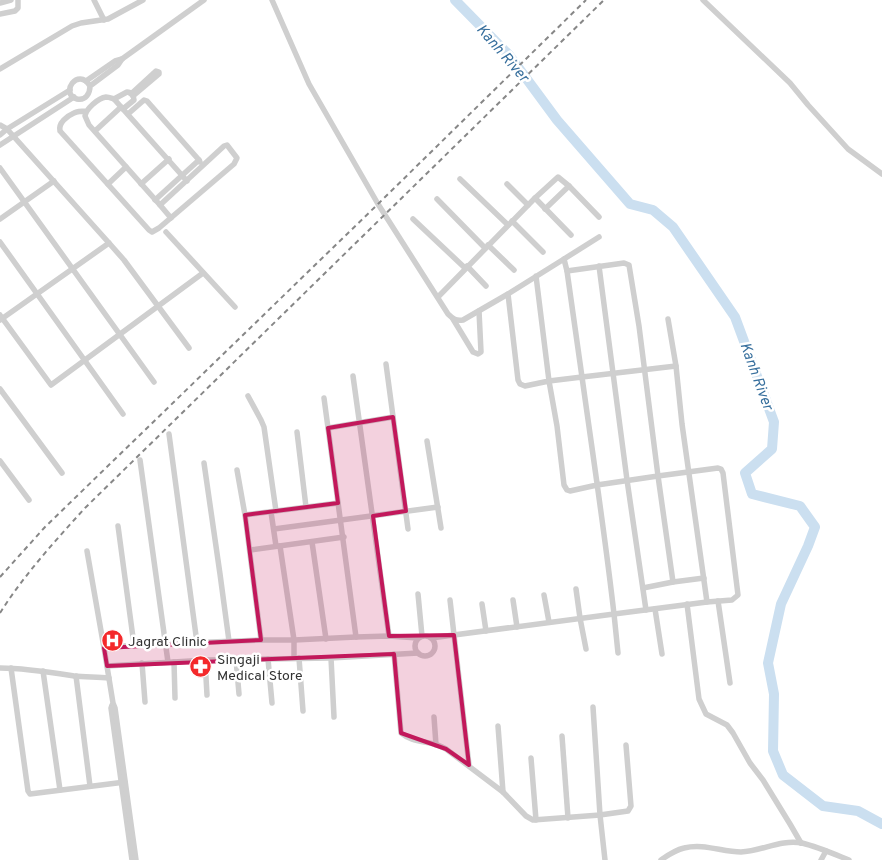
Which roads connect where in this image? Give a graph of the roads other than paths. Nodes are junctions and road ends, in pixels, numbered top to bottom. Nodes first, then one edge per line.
1 (11, 0) edge
2 (18, 0) edge
3 (94, 0) edge
4 (128, 0) edge
5 (143, 0) edge
6 (204, 0) edge
7 (272, 0) edge
8 (703, 0) edge
9 (0, 3) edge
10 (131, 6) junction
11 (0, 14) edge
12 (104, 20) junction
13 (0, 69) edge
14 (149, 80) dead end
15 (88, 86) junction
16 (70, 90) junction
17 (132, 95) junction
18 (74, 97) junction
19 (83, 98) junction
20 (101, 99) junction
21 (114, 99) junction
22 (122, 108) junction
23 (87, 110) junction
24 (128, 114) junction
25 (0, 125) edge
26 (7, 129) junction
27 (94, 131) junction
28 (0, 135) edge
29 (14, 136) junction
30 (0, 145) edge
31 (168, 159) junction
32 (201, 163) junction
33 (126, 167) junction
34 (0, 168) edge
35 (882, 174) edge
36 (185, 178) junction
37 (460, 179) dead end
38 (54, 181) junction
39 (108, 184) junction
40 (141, 184) junction
41 (507, 184) dead end
42 (569, 186) junction
43 (535, 198) junction
44 (437, 199) dead end
45 (155, 200) junction
46 (24, 202) junction
47 (160, 205) junction
48 (528, 205) junction
49 (545, 209) junction
50 (599, 217) dead end
51 (171, 218) junction
52 (0, 219) edge
53 (413, 219) dead end
54 (510, 223) junction
55 (166, 232) dead end
56 (571, 235) dead end
57 (599, 237) dead end
58 (0, 242) edge
59 (108, 243) junction
60 (487, 246) junction
61 (543, 252) dead end
62 (564, 259) junction
63 (599, 266) junction
64 (466, 267) junction
65 (72, 269) junction
66 (514, 270) dead end
67 (567, 271) junction
68 (204, 273) junction
69 (536, 276) junction
70 (486, 286) dead end
71 (37, 294) junction
72 (508, 294) junction
73 (438, 297) junction
74 (158, 306) junction
75 (235, 307) dead end
76 (479, 311) junction
77 (1, 318) edge
78 (453, 319) junction
79 (668, 319) dead end
80 (119, 335) junction
81 (188, 348) dead end
82 (85, 360) junction
83 (386, 364) dead end
84 (676, 366) junction
85 (643, 370) junction
86 (614, 374) junction
87 (353, 376) dead end
88 (582, 377) junction
89 (549, 381) junction
90 (154, 382) dead end
91 (0, 389) edge
92 (248, 396) dead end
93 (324, 398) dead end
94 (124, 414) dead end
95 (393, 417) junction
96 (360, 423) junction
97 (328, 428) junction
98 (296, 432) dead end
99 (169, 434) dead end
100 (427, 441) dead end
101 (140, 460) dead end
102 (0, 461) edge
103 (204, 463) dead end
104 (237, 470) dead end
105 (690, 471) junction
106 (62, 473) dead end
107 (658, 476) junction
108 (627, 480) junction
109 (597, 485) junction
110 (29, 500) dead end
111 (338, 503) junction
112 (306, 507) junction
113 (438, 508) junction
114 (406, 511) junction
115 (274, 512) junction
116 (245, 515) junction
117 (373, 516) junction
118 (342, 520) junction
119 (118, 526) dead end
120 (441, 528) dead end
121 (274, 529) junction
122 (408, 529) dead end
123 (344, 537) junction
124 (312, 542) junction
125 (278, 546) junction
126 (250, 550) junction
127 (87, 552) dead end
128 (704, 578) junction
129 (673, 582) junction
130 (576, 588) dead end
131 (643, 588) junction
132 (418, 594) dead end
133 (544, 595) dead end
134 (450, 600) dead end
135 (514, 600) dead end
136 (718, 601) junction
137 (708, 602) junction
138 (482, 604) dead end
139 (687, 604) junction
140 (655, 609) junction
141 (646, 610) junction
142 (614, 614) junction
143 (580, 618) junction
144 (549, 622) junction
145 (517, 627) junction
146 (486, 631) junction
147 (454, 635) junction
148 (389, 636) junction
149 (356, 637) junction
150 (420, 637) junction
151 (431, 638) junction
152 (326, 639) junction
153 (260, 640) junction
154 (294, 640) junction
155 (229, 641) junction
156 (197, 643) junction
157 (166, 644) junction
158 (134, 645) junction
159 (104, 648) junction
160 (586, 649) dead end
161 (418, 653) junction
162 (618, 653) dead end
163 (394, 654) junction
164 (662, 654) dead end
165 (297, 658) junction
166 (331, 658) junction
167 (236, 659) junction
168 (268, 659) junction
169 (205, 660) junction
170 (171, 662) junction
171 (142, 664) junction
172 (107, 666) junction
173 (0, 668) edge
174 (11, 668) junction
175 (43, 671) junction
176 (76, 676) junction
177 (109, 678) junction
178 (730, 683) dead end
179 (239, 694) dead end
180 (207, 695) dead end
181 (175, 698) dead end
182 (145, 702) dead end
183 (272, 703) dead end
184 (593, 708) dead end
185 (303, 711) dead end
186 (334, 717) dead end
187 (434, 717) dead end
188 (498, 726) dead end
189 (562, 736) dead end
190 (436, 744) junction
191 (626, 745) dead end
192 (531, 758) dead end
193 (469, 765) junction
194 (123, 782) junction
195 (90, 786) junction
196 (60, 790) junction
197 (503, 792) junction
198 (600, 815) junction
199 (568, 818) junction
200 (536, 820) junction
201 (801, 843) junction
202 (826, 851) junction
203 (663, 859) edge
204 (132, 860) edge
205 (136, 860) edge
206 (605, 860) edge
207 (821, 860) edge
208 (849, 860) edge

1 - 9 street
2 - 11 street
3 - 12 street
4 - 10 street
5 - 10 street
6 - 15 street
7 - 73 street
8 - 35 street
10 - 12 street
12 - 13 street
14 - 17 street
15 - 16 street
15 - 19 street
15 - 20 street
16 - 18 street
16 - 26 street
17 - 21 street
17 - 22 street
18 - 19 street
18 - 29 street
19 - 23 street
20 - 21 street
20 - 23 street
21 - 22 street
22 - 24 street
22 - 27 street
23 - 27 street
23 - 39 street
24 - 31 street
24 - 32 street
25 - 26 street
26 - 28 street
26 - 29 street
27 - 33 street
29 - 30 street
29 - 38 street
31 - 36 street
31 - 40 street
32 - 36 street
32 - 51 street
33 - 39 street
33 - 40 street
34 - 46 street
36 - 45 street
36 - 47 street
37 - 54 street
38 - 46 street
38 - 59 street
39 - 51 street
40 - 45 street
41 - 48 street
42 - 43 street
42 - 49 street
42 - 50 street
43 - 48 street
43 - 49 street
44 - 60 street
45 - 47 street
46 - 52 street
46 - 65 street
47 - 51 street
48 - 54 street
49 - 56 street
53 - 64 street
54 - 60 street
54 - 61 street
55 - 68 street
57 - 62 street
58 - 71 street
59 - 65 street
59 - 74 street
60 - 64 street
60 - 66 street
62 - 67 street
62 - 69 street
63 - 67 street
63 - 85 street
63 - 86 street
64 - 70 street
64 - 73 street
65 - 71 street
65 - 80 street
67 - 88 street
68 - 74 street
68 - 75 street
69 - 72 street
69 - 89 street
71 - 77 street
71 - 82 street
72 - 76 street
72 - 89 street
73 - 78 street
74 - 80 street
74 - 81 street
76 - 78 street
76 - 78 street
77 - 82 street
79 - 84 street
80 - 82 street
80 - 90 street
82 - 94 street
83 - 95 street
84 - 85 street
84 - 105 street
85 - 86 street
85 - 107 street
86 - 88 street
86 - 108 street
87 - 96 street
88 - 89 street
88 - 109 street
89 - 109 street
91 - 106 street
92 - 115 street
93 - 97 street
95 - 96 street
95 - 114 street
96 - 97 street
96 - 117 street
97 - 111 street
98 - 112 street
99 - 156 street
100 - 113 street
101 - 157 street
102 - 110 street
103 - 155 street
104 - 116 street
105 - 107 street
105 - 128 street
105 - 136 street
107 - 108 street
107 - 129 street
108 - 109 street
108 - 131 street
109 - 142 street
111 - 112 street
111 - 118 street
112 - 115 street
113 - 114 street
113 - 120 street
114 - 117 street
114 - 122 street
115 - 116 street
115 - 121 street
116 - 126 street
117 - 118 street
117 - 148 street
118 - 121 street
118 - 123 street
119 - 158 street
121 - 125 street
123 - 124 street
123 - 149 street
124 - 125 street
124 - 152 street
125 - 126 street
125 - 154 street
126 - 153 street
127 - 159 street
128 - 129 street
128 - 137 street
129 - 131 street
130 - 143 street
131 - 141 street
132 - 150 street
133 - 144 street
134 - 147 street
135 - 145 street
136 - 137 street
136 - 178 street
137 - 139 street
138 - 146 street
139 - 140 street
139 - 201 street
140 - 141 street
140 - 164 street
141 - 142 street
142 - 143 street
142 - 162 street
143 - 144 street
143 - 160 street
144 - 145 street
145 - 146 street
146 - 147 street
147 - 151 street
147 - 193 street
148 - 149 street
148 - 150 street
149 - 152 street
150 - 151 street
150 - 161 street
151 - 161 street
152 - 154 street
153 - 154 street
153 - 155 street
154 - 165 street
155 - 156 street
156 - 157 street
157 - 158 street
157 - 170 street
158 - 159 street
159 - 172 street
161 - 163 street
163 - 166 street
163 - 190 street
165 - 166 street
165 - 168 street
165 - 185 street
166 - 186 street
167 - 168 street
167 - 169 street
167 - 179 street
168 - 183 street
169 - 170 street
169 - 180 street
170 - 171 street
170 - 181 street
171 - 172 street
171 - 182 street
172 - 177 street
173 - 174 street
174 - 175 street
174 - 196 street
175 - 176 street
175 - 196 street
176 - 177 street
176 - 195 street
177 - 194 street
184 - 198 street
187 - 190 street
188 - 197 street
189 - 199 street
190 - 193 street
191 - 198 street
192 - 200 street
193 - 197 street
194 - 195 street
194 - 204 street
194 - 205 street
195 - 196 street
197 - 200 street
198 - 199 street
198 - 206 street
199 - 200 street
201 - 202 street
201 - 203 street
202 - 207 street
202 - 208 street

